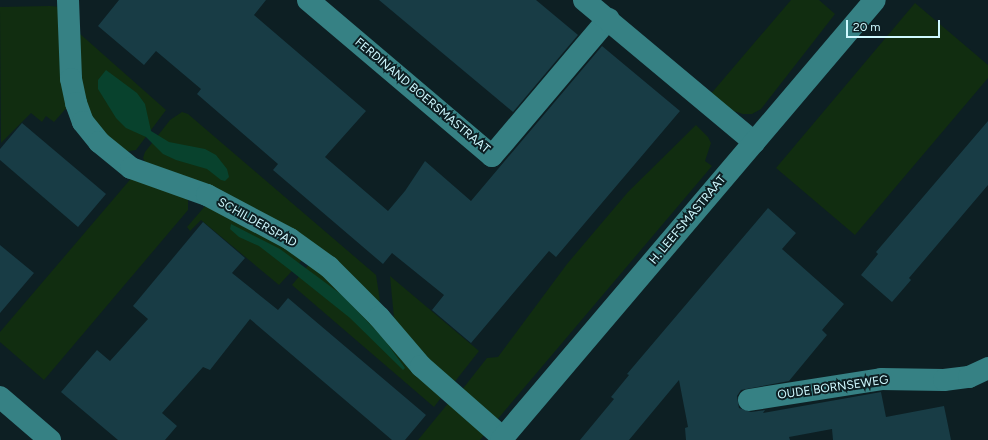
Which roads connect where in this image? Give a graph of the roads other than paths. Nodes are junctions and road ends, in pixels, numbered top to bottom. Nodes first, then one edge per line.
1 (68, 0) edge
2 (308, 0) edge
3 (584, 0) edge
4 (875, 0) edge
5 (608, 19) junction
6 (754, 142) junction
7 (988, 368) edge
8 (0, 397) edge
9 (749, 400) dead end
10 (502, 439) edge
11 (50, 440) edge

1 - 10 street, SCHILDERSPAD
2 - 5 street, FERDINAND BOERSMASTRAAT
3 - 5 street
4 - 6 street, H. LEEFSMASTRAAT
5 - 6 street
6 - 10 street, H. LEEFSMASTRAAT
7 - 9 street, OUDE BORNSEWEG
8 - 11 street

